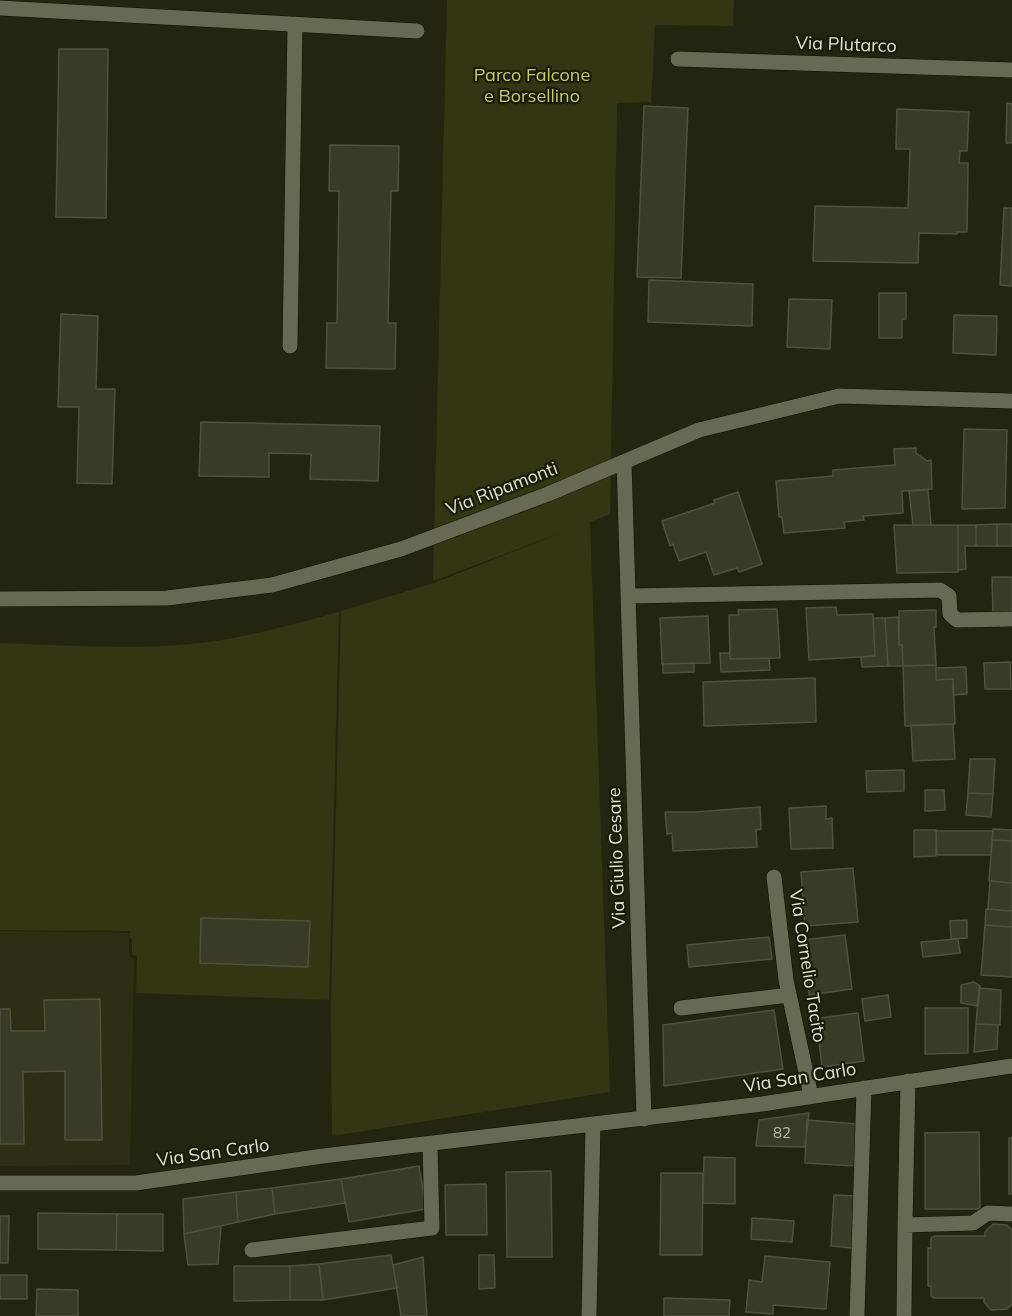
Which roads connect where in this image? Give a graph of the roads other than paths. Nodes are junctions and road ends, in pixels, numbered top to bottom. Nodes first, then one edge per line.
1 (0, 8) edge
2 (295, 24) junction
3 (417, 32) dead end
4 (678, 59) dead end
5 (1012, 70) edge
6 (290, 346) dead end
7 (1012, 401) edge
8 (624, 462) junction
9 (628, 596) junction
10 (0, 599) edge
11 (1012, 619) edge
12 (774, 877) dead end
13 (789, 995) junction
14 (681, 1008) dead end
15 (1012, 1066) edge
16 (908, 1081) junction
17 (864, 1088) junction
18 (811, 1096) junction
19 (644, 1119) junction
20 (593, 1125) junction
21 (430, 1144) junction
22 (0, 1183) edge
23 (1012, 1214) edge
24 (905, 1225) junction
25 (252, 1250) dead end
26 (589, 1316) edge
27 (857, 1316) edge
28 (904, 1316) edge

1 - 2 street
2 - 3 street
2 - 6 street
4 - 5 street, Via Plutarco
7 - 8 street, Via Ripamonti
8 - 9 street, Via Giulio Cesare
8 - 10 street, Via Ripamonti
9 - 11 street
9 - 19 street, Via Giulio Cesare
12 - 13 street, Via Cornelio Tacito
13 - 14 street
13 - 18 street, Via Cornelio Tacito
15 - 16 street, Via San Carlo
16 - 17 street, Via San Carlo
16 - 24 street
17 - 18 street, Via San Carlo
17 - 27 street
18 - 19 street, Via San Carlo
19 - 20 street, Via San Carlo
20 - 21 street, Via San Carlo
20 - 26 street
21 - 22 street, Via San Carlo
21 - 25 street
23 - 24 street
24 - 28 street

